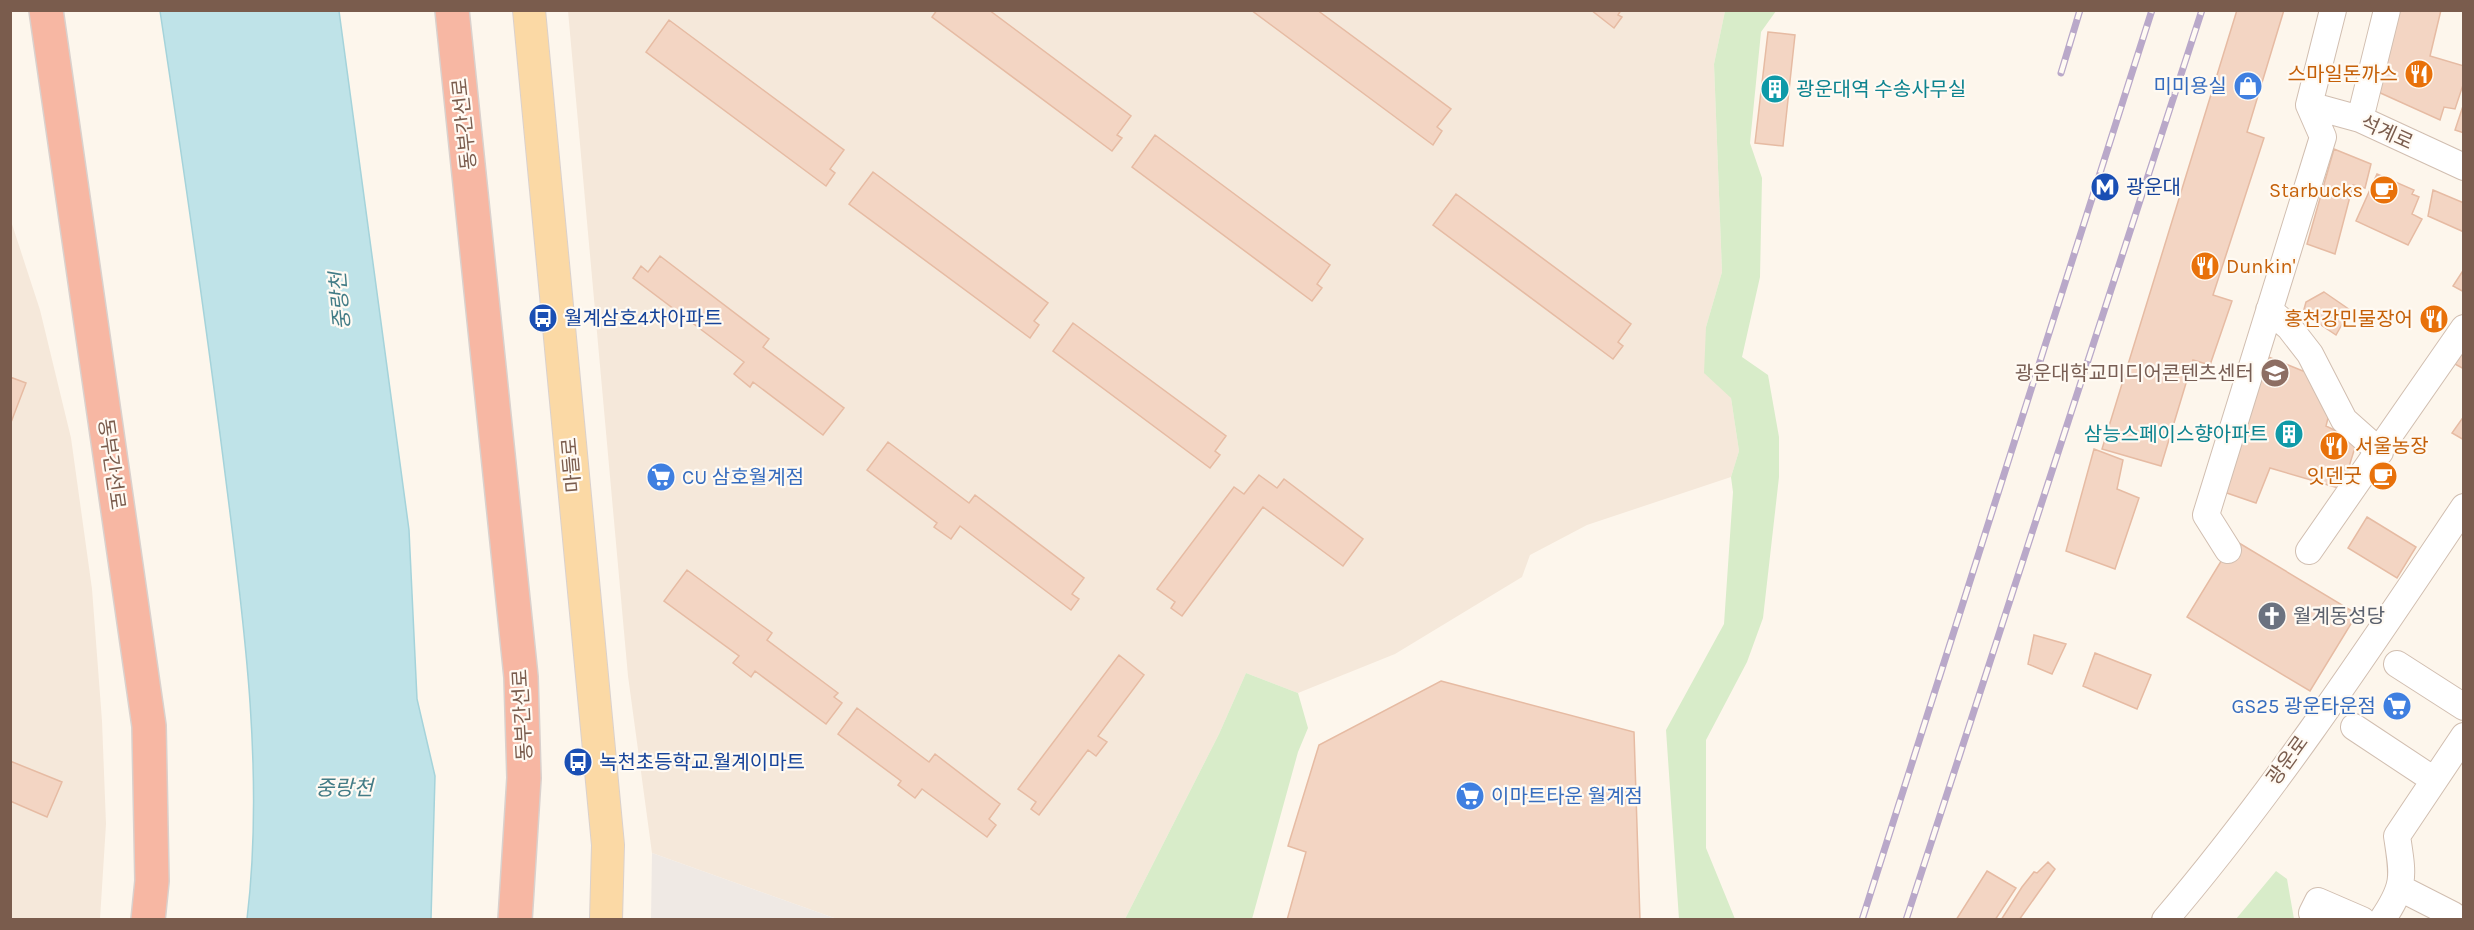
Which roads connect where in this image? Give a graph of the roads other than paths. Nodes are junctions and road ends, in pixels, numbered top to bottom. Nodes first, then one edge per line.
1 (46, 10) edge
2 (452, 10) edge
3 (529, 10) edge
4 (2333, 10) edge
5 (2387, 10) edge
6 (2309, 105) junction
7 (2360, 119) junction
8 (2463, 166) edge
9 (2269, 310) junction
10 (2463, 328) edge
11 (2380, 452) junction
12 (2463, 507) edge
13 (2463, 542) edge
14 (2228, 550) dead end
15 (2309, 550) dead end
16 (2435, 550) junction
17 (2397, 664) dead end
18 (2463, 707) edge
19 (2354, 727) dead end
20 (2463, 736) edge
21 (2434, 780) junction
22 (2400, 888) junction
23 (2312, 913) dead end
24 (148, 920) edge
25 (515, 920) edge
26 (606, 920) edge
27 (2165, 920) edge
28 (2362, 920) edge
29 (2382, 920) edge
30 (2454, 920) edge

1 - 24 highway, 동부간선로
2 - 25 highway, 동부간선로
3 - 26 main road, 마들로
4 - 6 street
5 - 7 street
6 - 7 street, 석계로
6 - 9 street
7 - 8 street, 석계로
9 - 11 street
9 - 14 street
10 - 11 street
11 - 15 street
12 - 16 street, 광운로
13 - 16 street
16 - 27 street, 광운로
17 - 18 street
19 - 21 street
20 - 21 street
21 - 22 street
22 - 29 street
22 - 30 street
23 - 28 street

